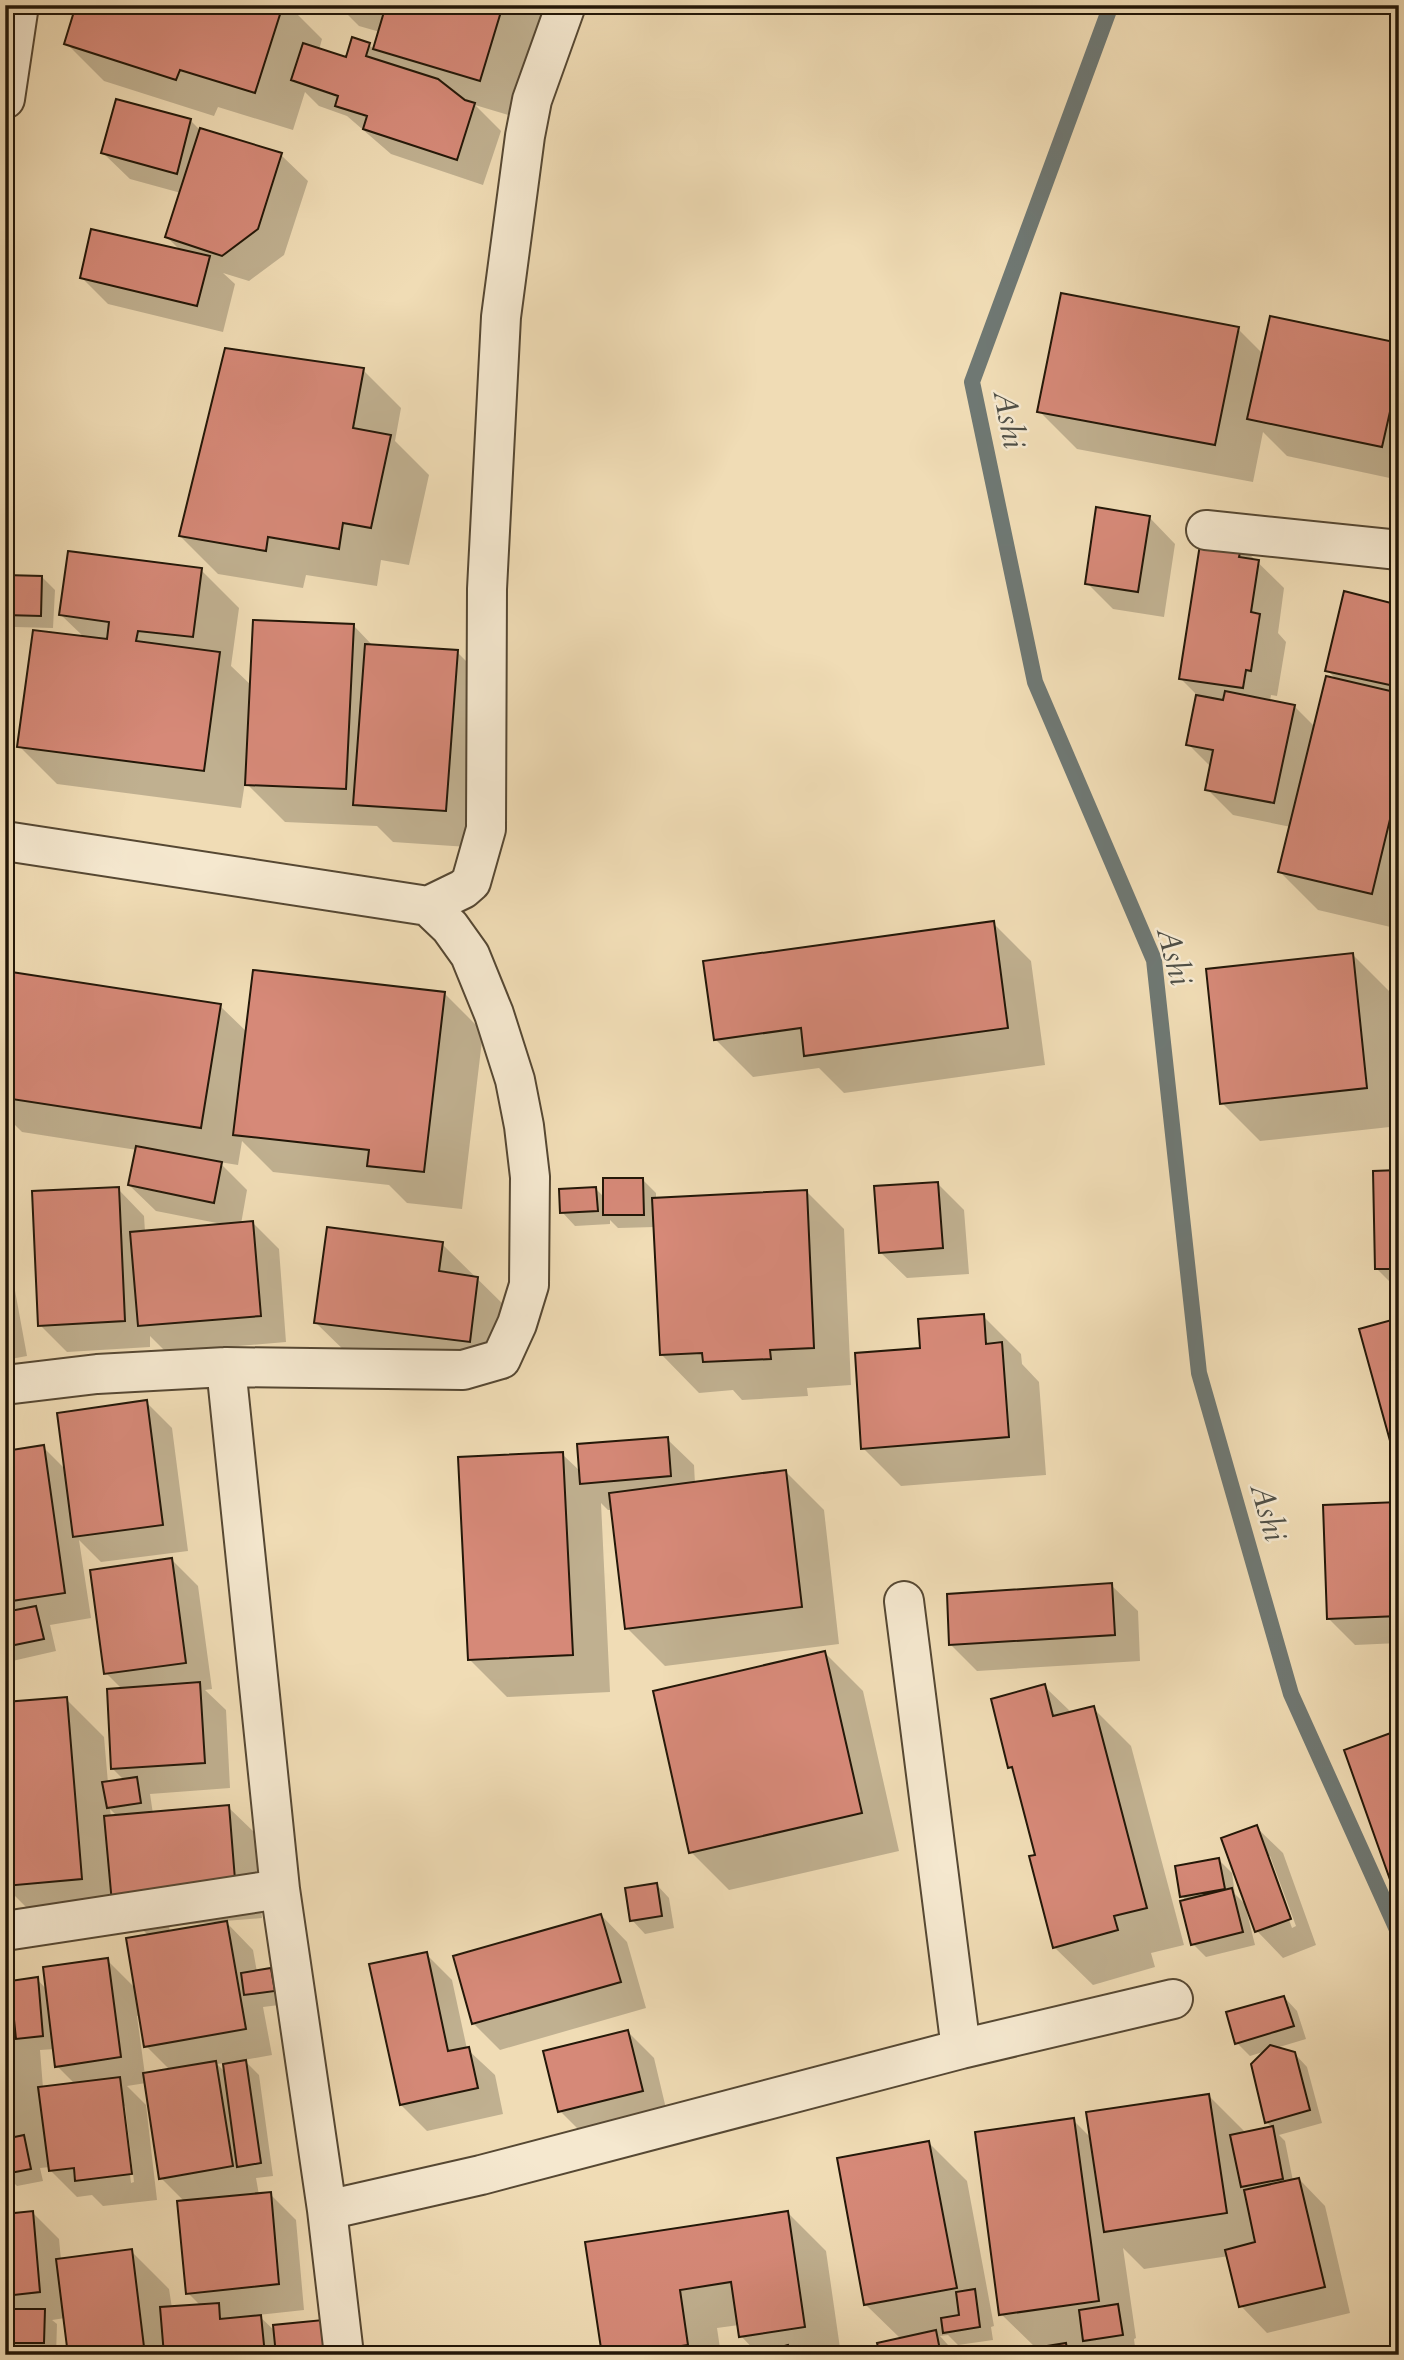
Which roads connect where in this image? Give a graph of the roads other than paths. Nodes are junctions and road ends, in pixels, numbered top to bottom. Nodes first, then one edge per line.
1 (19, 5) edge
2 (566, 5) edge
3 (5, 99) edge
4 (1206, 530) dead end
5 (1399, 550) edge
6 (5, 841) edge
7 (428, 905) junction
8 (226, 1367) junction
9 (5, 1385) edge
10 (904, 1601) dead end
11 (280, 1889) junction
12 (5, 1931) edge
13 (1173, 1999) dead end
14 (961, 2049) junction
15 (327, 2210) junction
16 (344, 2355) edge

1 - 3 street
2 - 7 street
4 - 5 street
6 - 7 street
7 - 8 street
8 - 9 street
8 - 11 street
10 - 14 street
11 - 12 street
11 - 15 street
13 - 14 street
14 - 15 street
15 - 16 street

